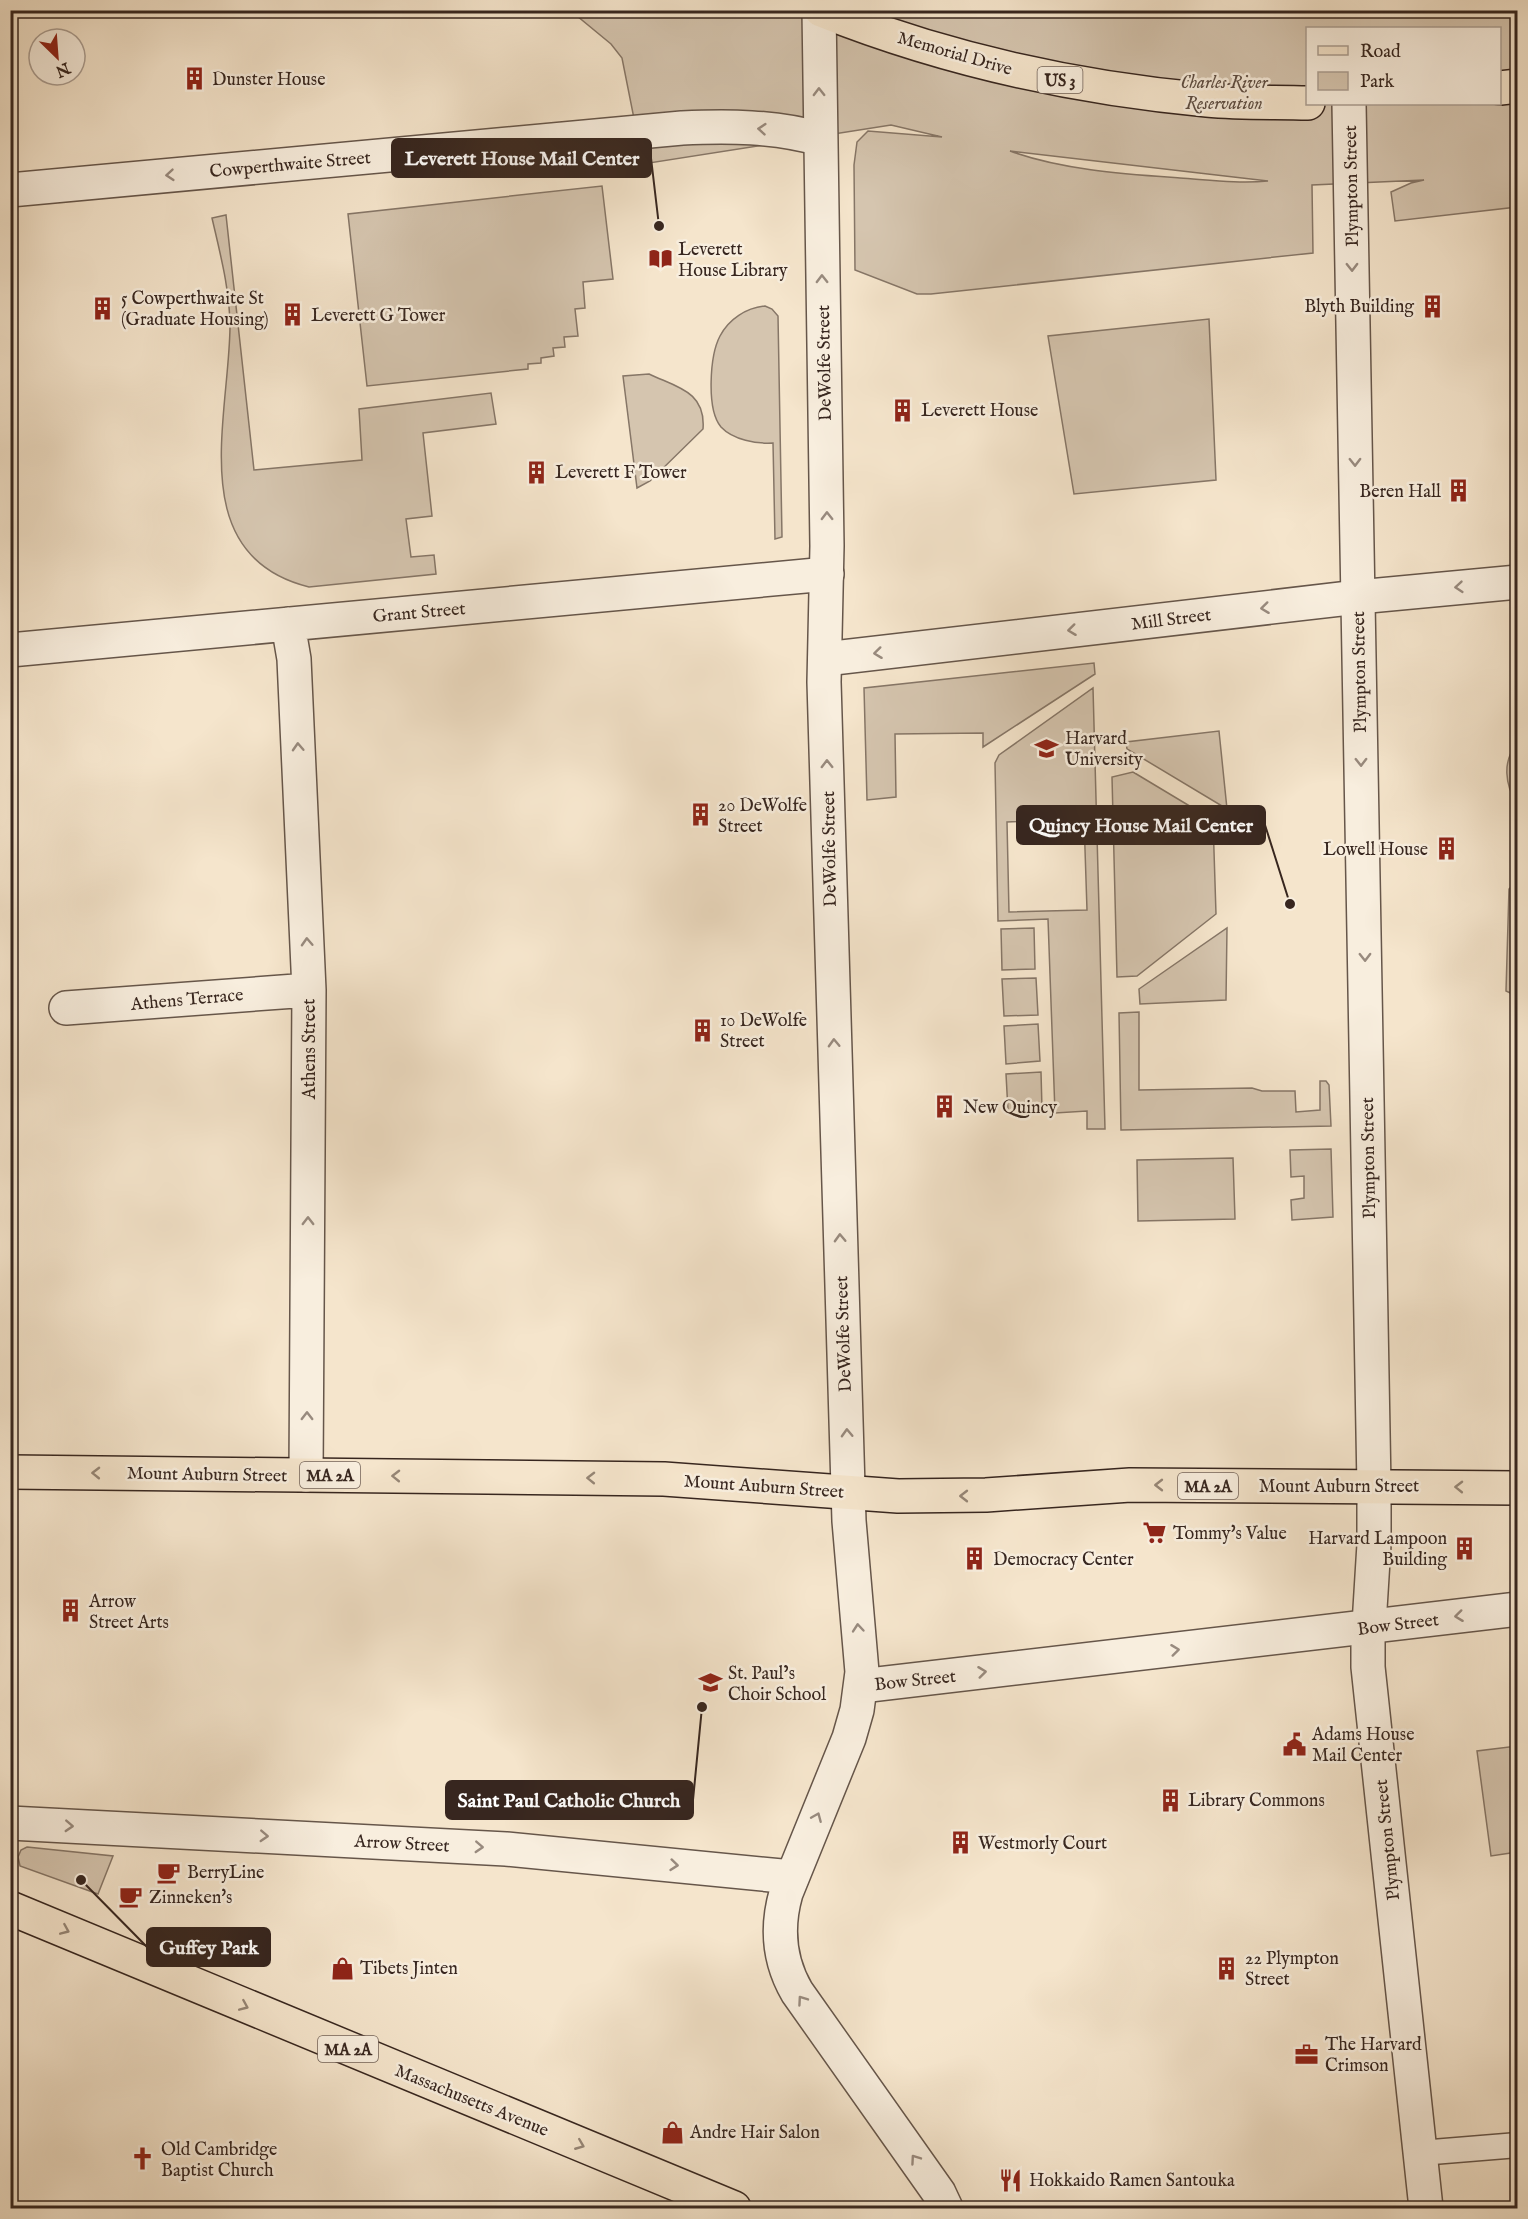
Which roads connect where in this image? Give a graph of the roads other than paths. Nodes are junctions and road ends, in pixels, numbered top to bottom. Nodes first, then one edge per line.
1 (820, 10) edge
2 (1518, 86) edge
3 (1501, 88) edge
4 (1306, 103) edge
5 (1349, 105) edge
6 (820, 139) junction
7 (10, 190) edge
8 (827, 574) junction
9 (1518, 582) edge
10 (1358, 597) junction
11 (288, 624) junction
12 (10, 650) edge
13 (825, 659) junction
14 (309, 990) junction
15 (66, 1008) dead end
16 (10, 1472) edge
17 (306, 1475) junction
18 (1374, 1487) junction
19 (1518, 1488) edge
20 (848, 1491) junction
21 (1518, 1609) edge
22 (1369, 1627) junction
23 (861, 1686) junction
24 (10, 1823) edge
25 (792, 1877) junction
26 (10, 1908) edge
27 (1518, 2145) edge
28 (1420, 2153) junction
29 (734, 2208) edge
30 (946, 2208) edge
31 (1426, 2208) edge

1 - 4 main road, Memorial Drive / US 3
6 -> 1 street, DeWolfe Street
2 - 3 main road
5 -> 10 street, Plympton Street
6 -> 7 street, Cowperthwaite Street
8 -> 6 street, DeWolfe Street
8 - 11 street, Grant Street
8 - 13 street, DeWolfe Street
9 -> 10 street, Mill Street
10 -> 13 street, Mill Street
10 -> 18 street, Plympton Street
11 - 12 street, Grant Street
14 -> 11 street, Athens Street
20 -> 13 street, DeWolfe Street
14 - 15 street, Athens Terrace
17 -> 14 street, Athens Street
17 -> 16 main road, Mount Auburn Street / MA 2A
20 -> 17 main road, Mount Auburn Street / MA 2A
19 -> 18 main road, Mount Auburn Street / MA 2A
18 -> 20 main road, Mount Auburn Street / MA 2A
18 - 22 street, Plympton Street
23 -> 20 street, DeWolfe Street
21 -> 22 street, Bow Street
23 -> 22 street, Bow Street
22 - 28 street, Plympton Street
25 -> 23 street, Bow Street
24 -> 25 street, Arrow Street
30 -> 25 street, Bow Street
26 -> 29 main road, Massachusetts Avenue / MA 2A
27 - 28 lane
28 - 31 street, Plympton Street

